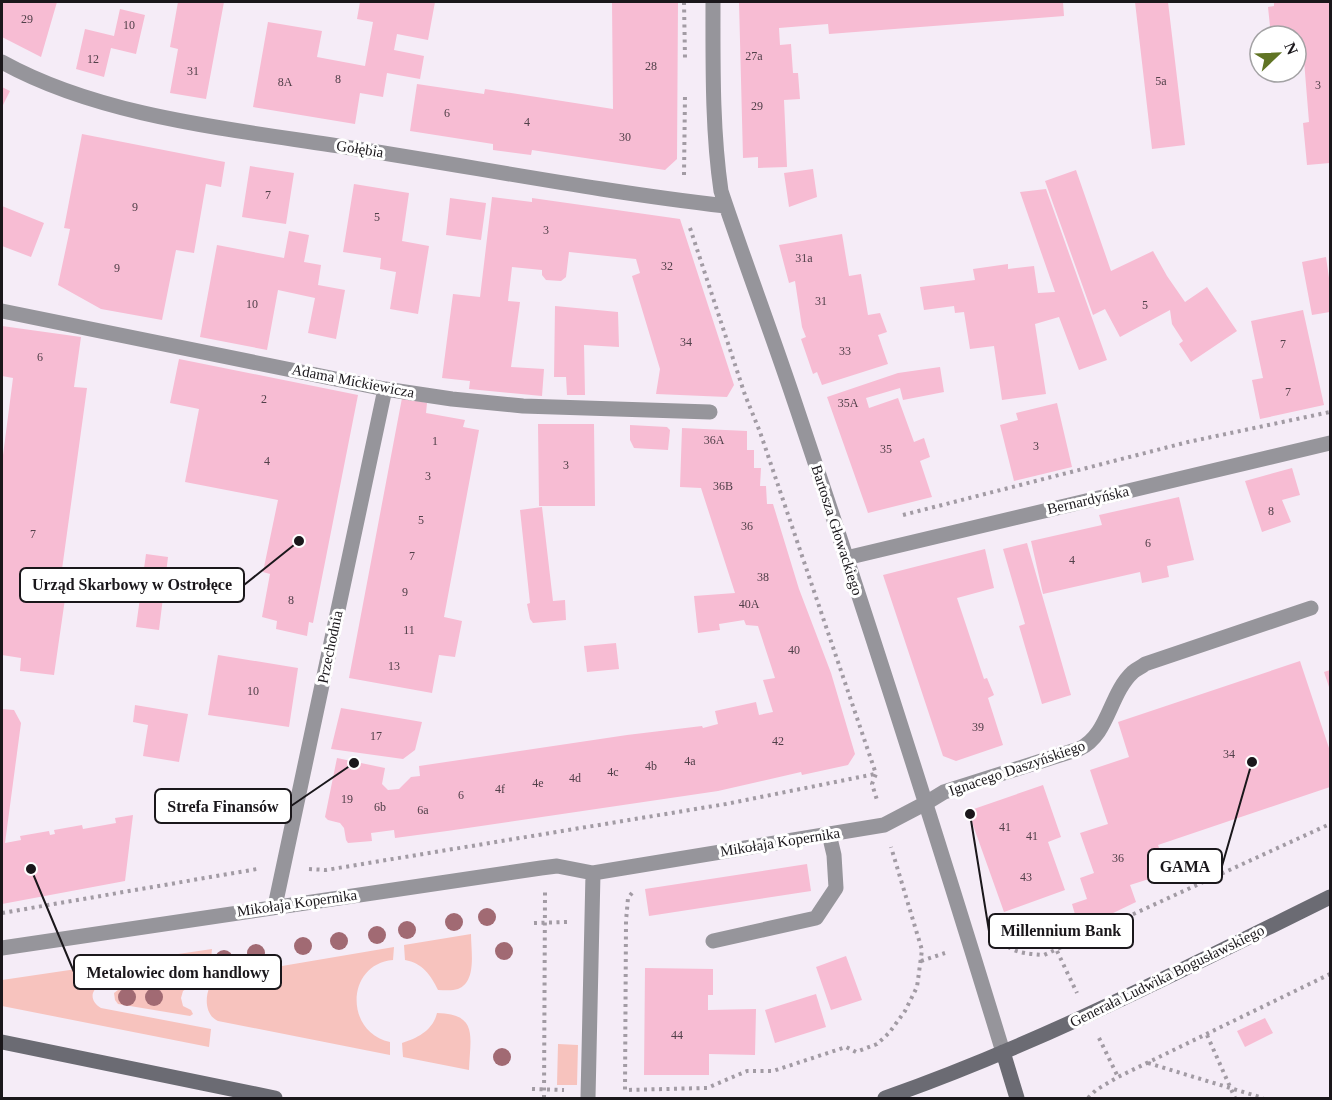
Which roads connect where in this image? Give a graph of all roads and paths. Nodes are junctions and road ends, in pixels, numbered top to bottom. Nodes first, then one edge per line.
1 (684, 2) edge
2 (713, 2) edge
3 (2, 62) edge
4 (685, 64) dead end
5 (685, 86) dead end
6 (684, 180) dead end
7 (726, 206) junction
8 (689, 225) dead end
9 (2, 312) edge
10 (385, 389) junction
11 (710, 412) dead end
12 (1330, 412) edge
13 (1330, 443) edge
14 (900, 516) dead end
15 (846, 558) junction
16 (1311, 608) dead end
17 (876, 774) junction
18 (926, 803) junction
19 (1330, 824) edge
20 (884, 825) junction
21 (829, 834) junction
22 (536, 835) junction
23 (879, 848) dead end
24 (283, 868) junction
25 (541, 868) junction
26 (593, 873) junction
27 (636, 887) dead end
28 (1330, 897) edge
29 (275, 906) junction
30 (988, 912) dead end
31 (2, 913) edge
32 (713, 941) dead end
33 (2, 948) edge
34 (1330, 974) edge
35 (1208, 1035) junction
36 (2, 1042) edge
37 (1003, 1053) junction
38 (1147, 1063) junction
39 (1230, 1088) junction
40 (275, 1098) edge
41 (544, 1098) edge
42 (588, 1098) edge
43 (885, 1098) edge
44 (1017, 1098) edge
45 (1088, 1098) edge
46 (1235, 1098) edge
47 (1263, 1098) edge

1 - 4 path
2 - 7 street, Bartosza Głowackiego
3 - 7 street, Gołębia
5 - 6 path
7 - 15 street, Bartosza Głowackiego
8 - 17 path
9 - 10 street, Adama Mickiewicza
10 - 11 street, Adama Mickiewicza
10 - 24 street, Przechodnia
12 - 14 path
13 - 15 street, Bernardyńska
15 - 18 street, Bartosza Głowackiego
16 - 18 street, Ignacego Daszyńskiego
17 - 20 path
17 - 22 path
18 - 20 street, Mikołaja Kopernika
18 - 37 street, Bartosza Głowackiego
19 - 30 path
20 - 21 street, Mikołaja Kopernika
21 - 26 street, Mikołaja Kopernika
21 - 32 street
22 - 24 path
22 - 25 path
23 - 27 path
24 - 29 street, Przechodnia
24 - 31 path
25 - 26 street, Mikołaja Kopernika
25 - 29 street, Mikołaja Kopernika
25 - 41 path
26 - 42 street
28 - 37 street, Generała Ludwika Bogusławskiego
29 - 33 street, Mikołaja Kopernika
34 - 35 path
35 - 38 path
35 - 39 path
36 - 40 street
37 - 43 street
37 - 44 street
38 - 39 path
38 - 45 path
39 - 46 path
39 - 47 path

